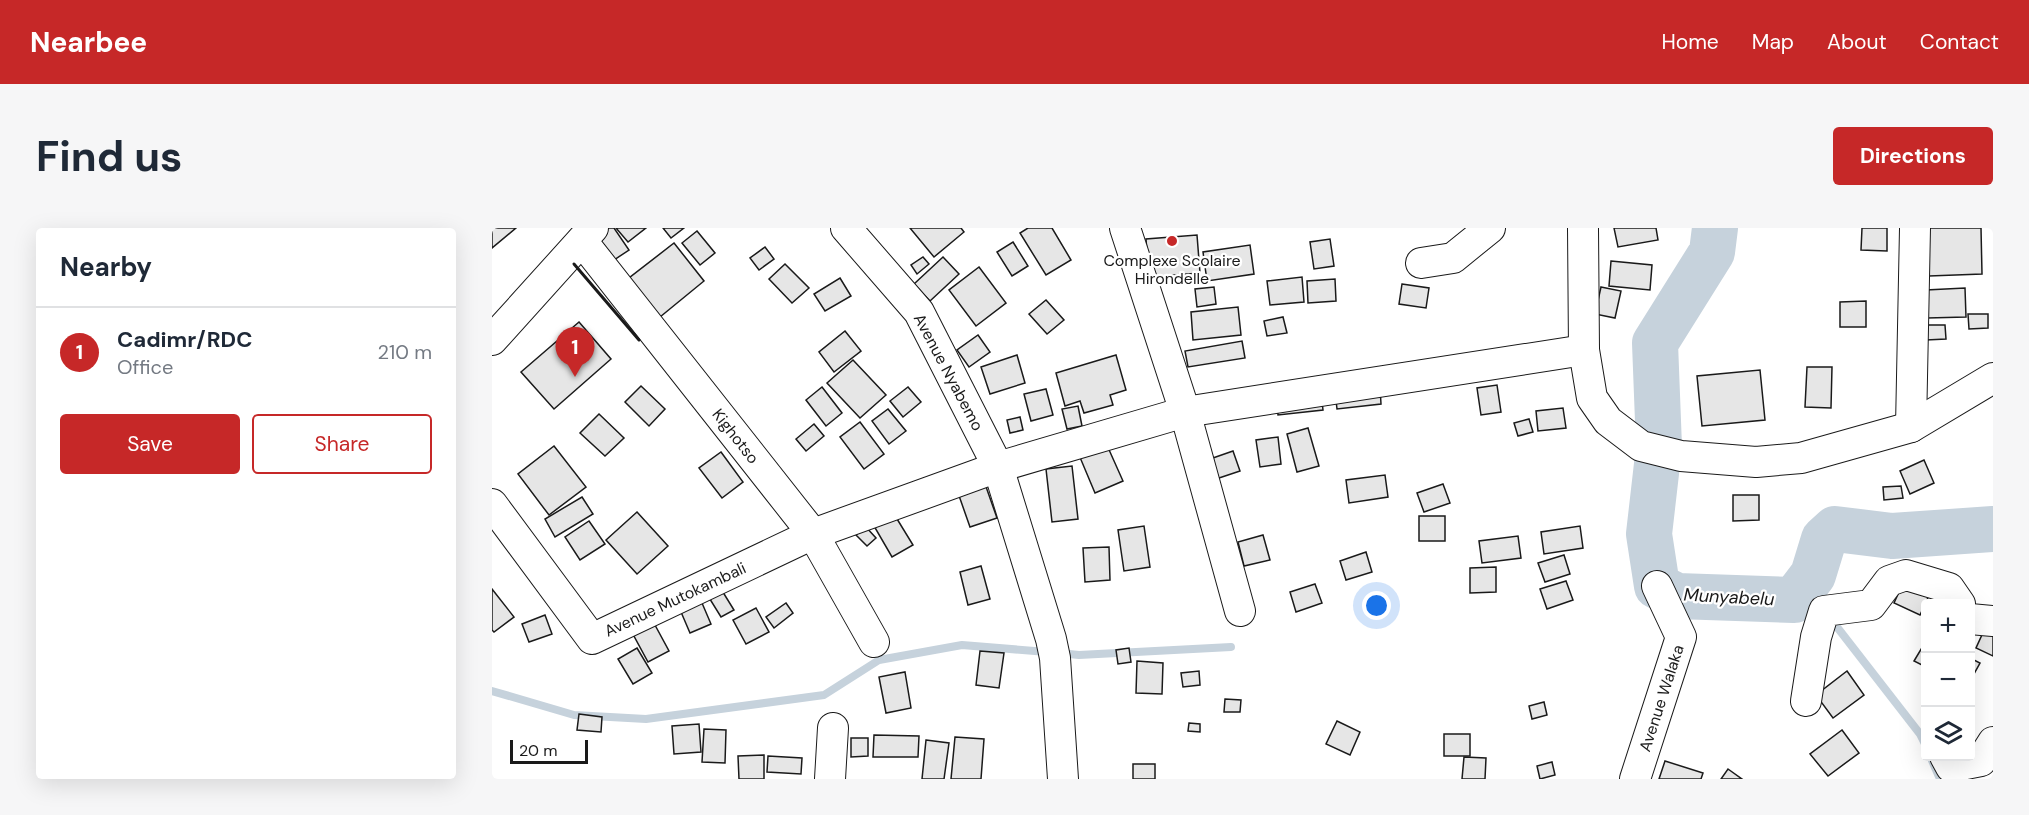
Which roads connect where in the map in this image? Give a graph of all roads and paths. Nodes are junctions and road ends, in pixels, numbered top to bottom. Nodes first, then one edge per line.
1 (846, 228) edge
2 (1125, 228) edge
3 (1490, 228) edge
4 (1583, 228) edge
5 (1915, 228) edge
6 (587, 234) edge
7 (1421, 263) dead end
8 (492, 340) edge
9 (1584, 350) junction
10 (1993, 378) edge
11 (1185, 412) junction
12 (1911, 427) junction
13 (998, 467) junction
14 (492, 504) edge
15 (813, 534) junction
16 (1657, 586) dead end
17 (1950, 598) edge
18 (1240, 611) dead end
19 (1975, 619) edge
20 (1993, 621) edge
21 (874, 642) dead end
22 (1806, 701) dead end
23 (833, 728) dead end
24 (1993, 742) edge
25 (1948, 761) edge
26 (831, 779) edge
27 (1063, 779) edge
28 (1635, 779) edge

1 - 13 street, Avenue Nyabemo
2 - 11 street
3 - 7 street
4 - 9 street
5 - 12 street
6 - 8 street
6 - 15 street, Kighotso
9 - 11 street
9 - 12 street
10 - 12 street
11 - 13 street
11 - 18 street
13 - 15 street
13 - 27 street, Avenue Nyabemo
14 - 15 street, Avenue Mutokambali
15 - 21 street, Kighotso
16 - 28 street, Avenue Walaka
17 - 22 street
19 - 20 street
23 - 26 street
24 - 25 street

